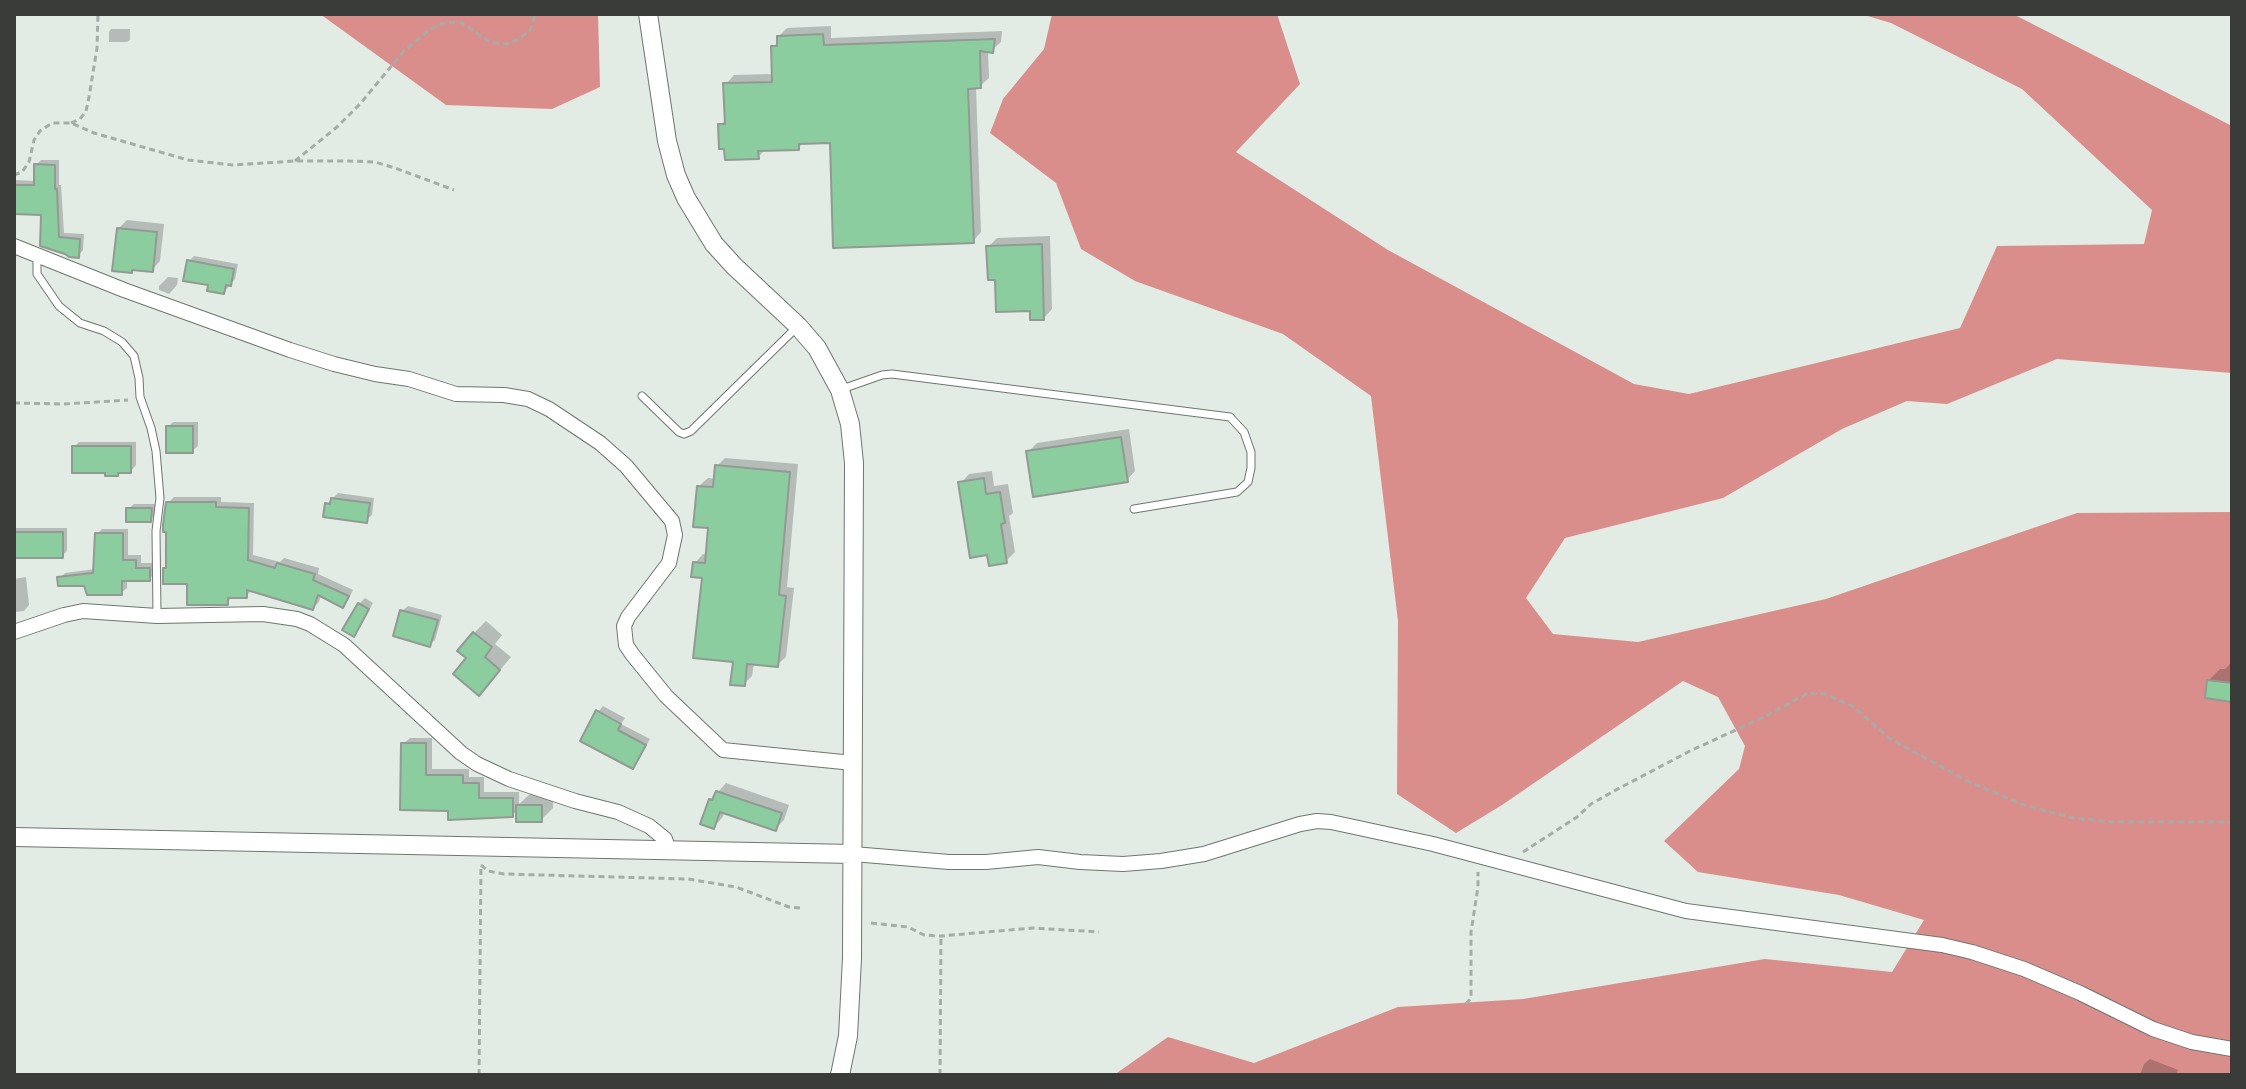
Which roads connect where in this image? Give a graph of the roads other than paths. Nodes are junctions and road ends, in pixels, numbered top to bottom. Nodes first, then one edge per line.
1 (648, 14) edge
2 (14, 246) edge
3 (37, 255) junction
4 (798, 326) junction
5 (840, 390) junction
6 (642, 396) dead end
7 (1134, 509) dead end
8 (157, 616) junction
9 (14, 632) edge
10 (853, 763) junction
11 (14, 837) edge
12 (669, 851) junction
13 (853, 854) junction
14 (2232, 1049) edge
15 (840, 1075) edge

1 - 4 street
2 - 3 street
3 - 8 lane
3 - 10 street
4 - 5 street
4 - 6 lane
5 - 7 lane
5 - 10 street
8 - 9 street
8 - 12 street
10 - 13 street
11 - 12 street
12 - 13 street
13 - 14 street
13 - 15 street

